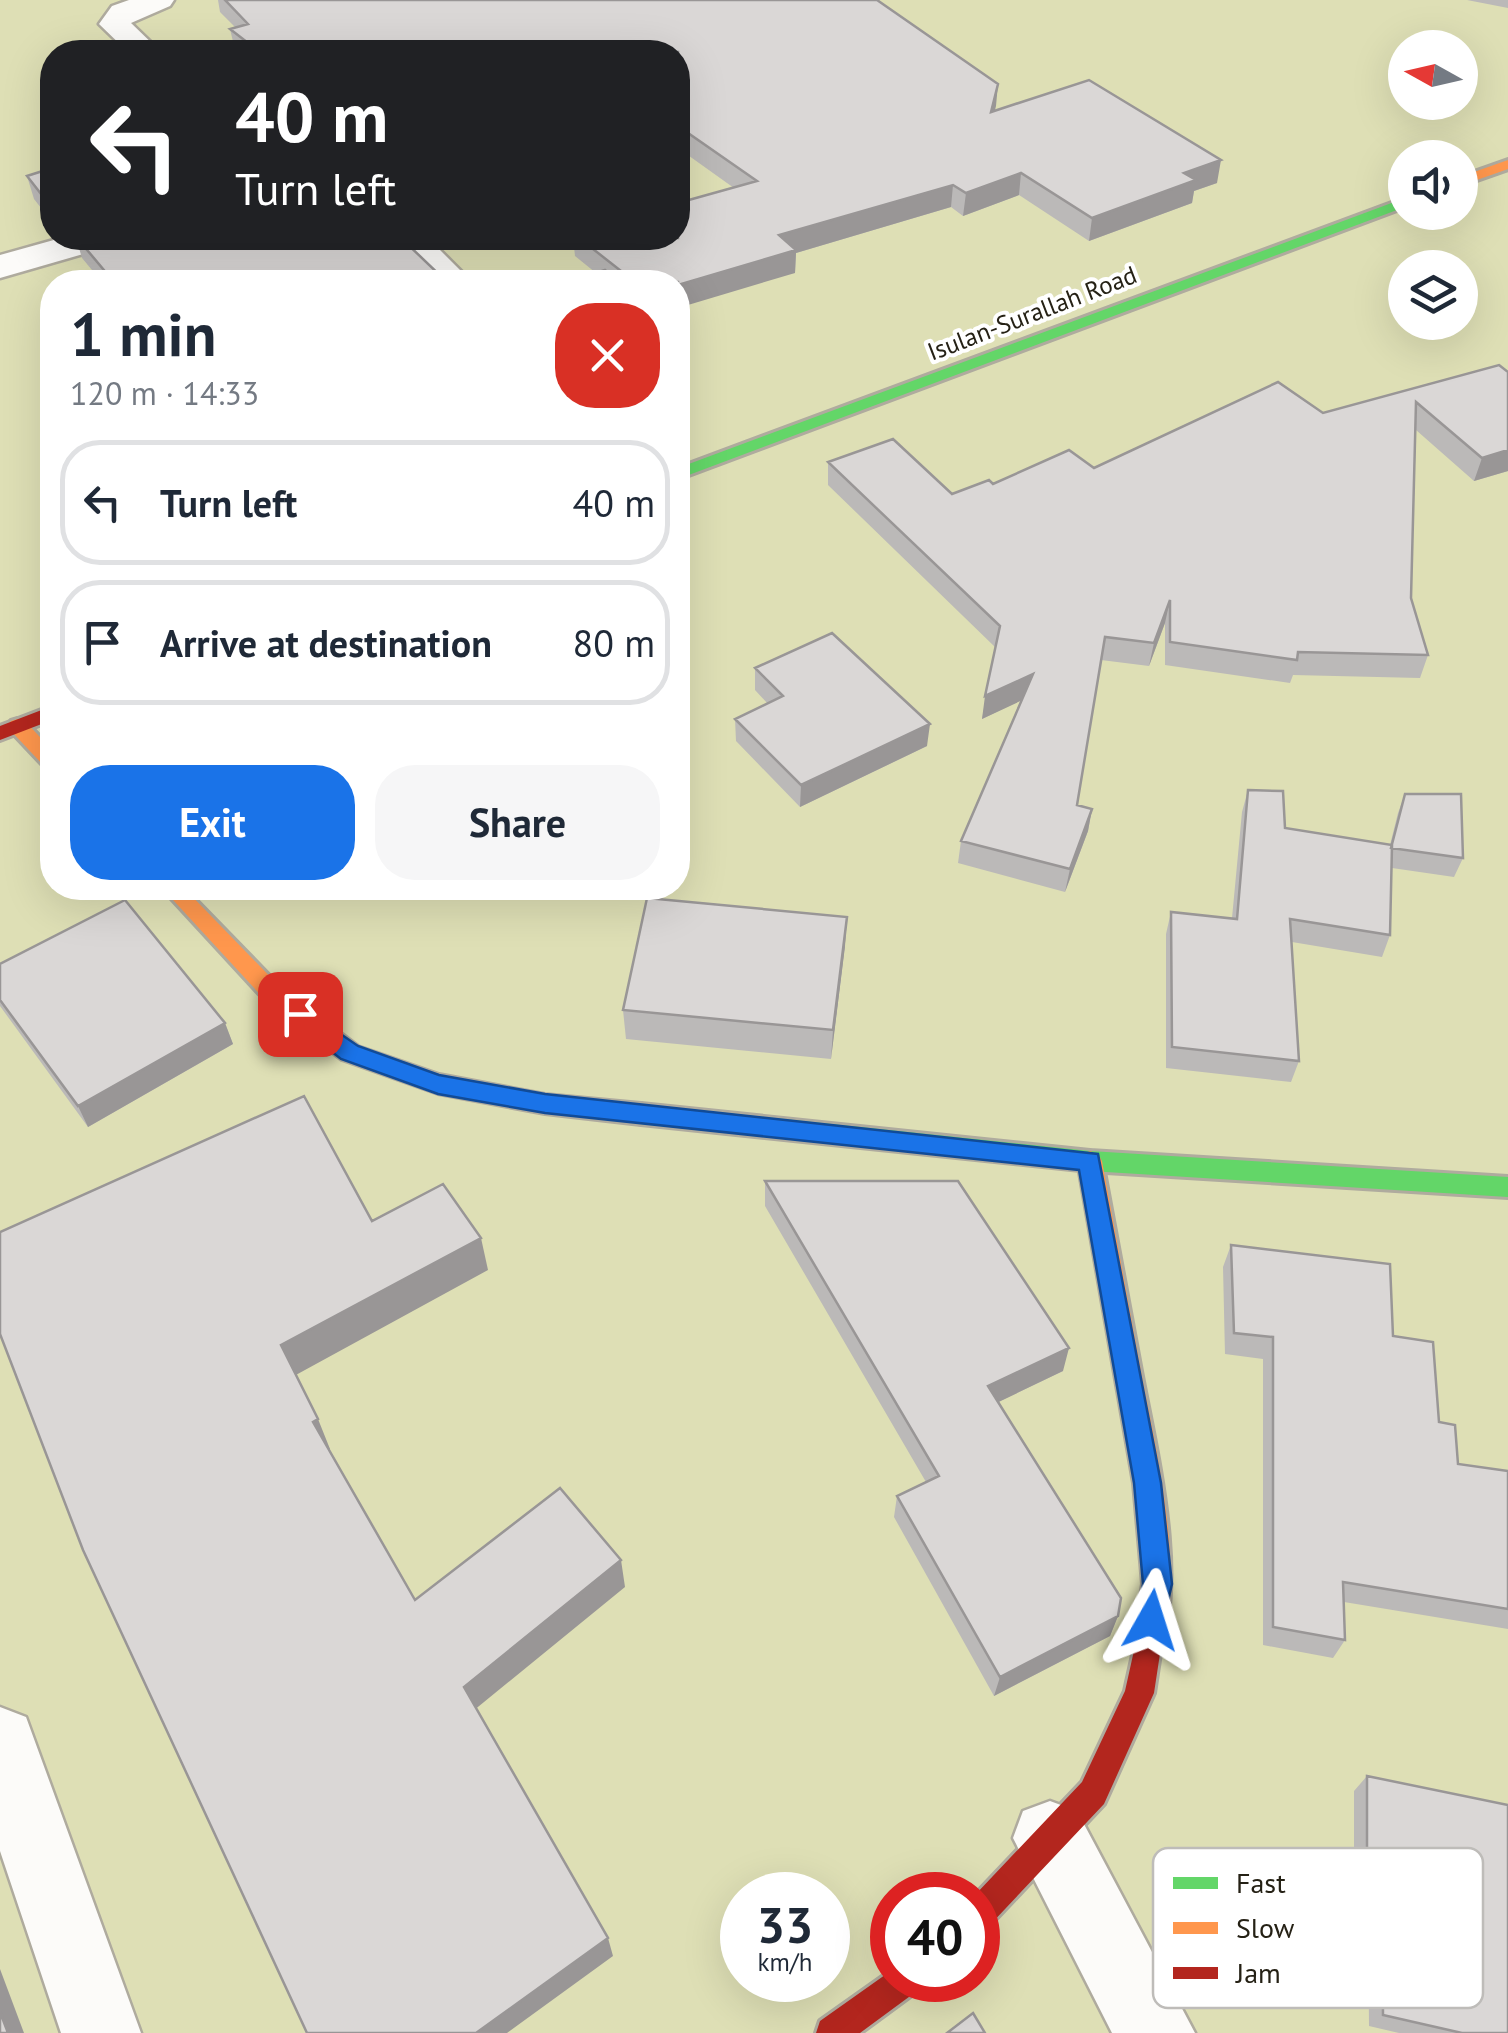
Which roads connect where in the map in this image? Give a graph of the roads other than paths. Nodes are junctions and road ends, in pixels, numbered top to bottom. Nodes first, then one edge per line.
1 (159, 0) edge
2 (132, 40) edge
3 (1508, 164) edge
4 (1478, 175) edge
5 (1388, 208) edge
6 (57, 250) edge
7 (420, 250) edge
8 (0, 267) edge
9 (441, 270) edge
10 (690, 470) edge
11 (40, 717) edge
12 (9, 729) edge
13 (40, 753) edge
14 (183, 900) edge
15 (1090, 1161) junction
16 (1508, 1187) edge
17 (0, 1743) edge
18 (1050, 1838) junction
19 (1000, 1891) edge
20 (875, 2002) edge
21 (101, 2033) edge
22 (832, 2033) edge
23 (1156, 2033) edge

1 - 2 street
3 - 4 main road
5 - 10 main road, Isulan-Surallah Road
6 - 8 street
7 - 9 street
11 - 12 main road
12 - 13 main road
14 - 15 main road
15 - 16 main road
15 - 18 main road
17 - 21 street
18 - 19 main road
18 - 23 street
20 - 22 main road

